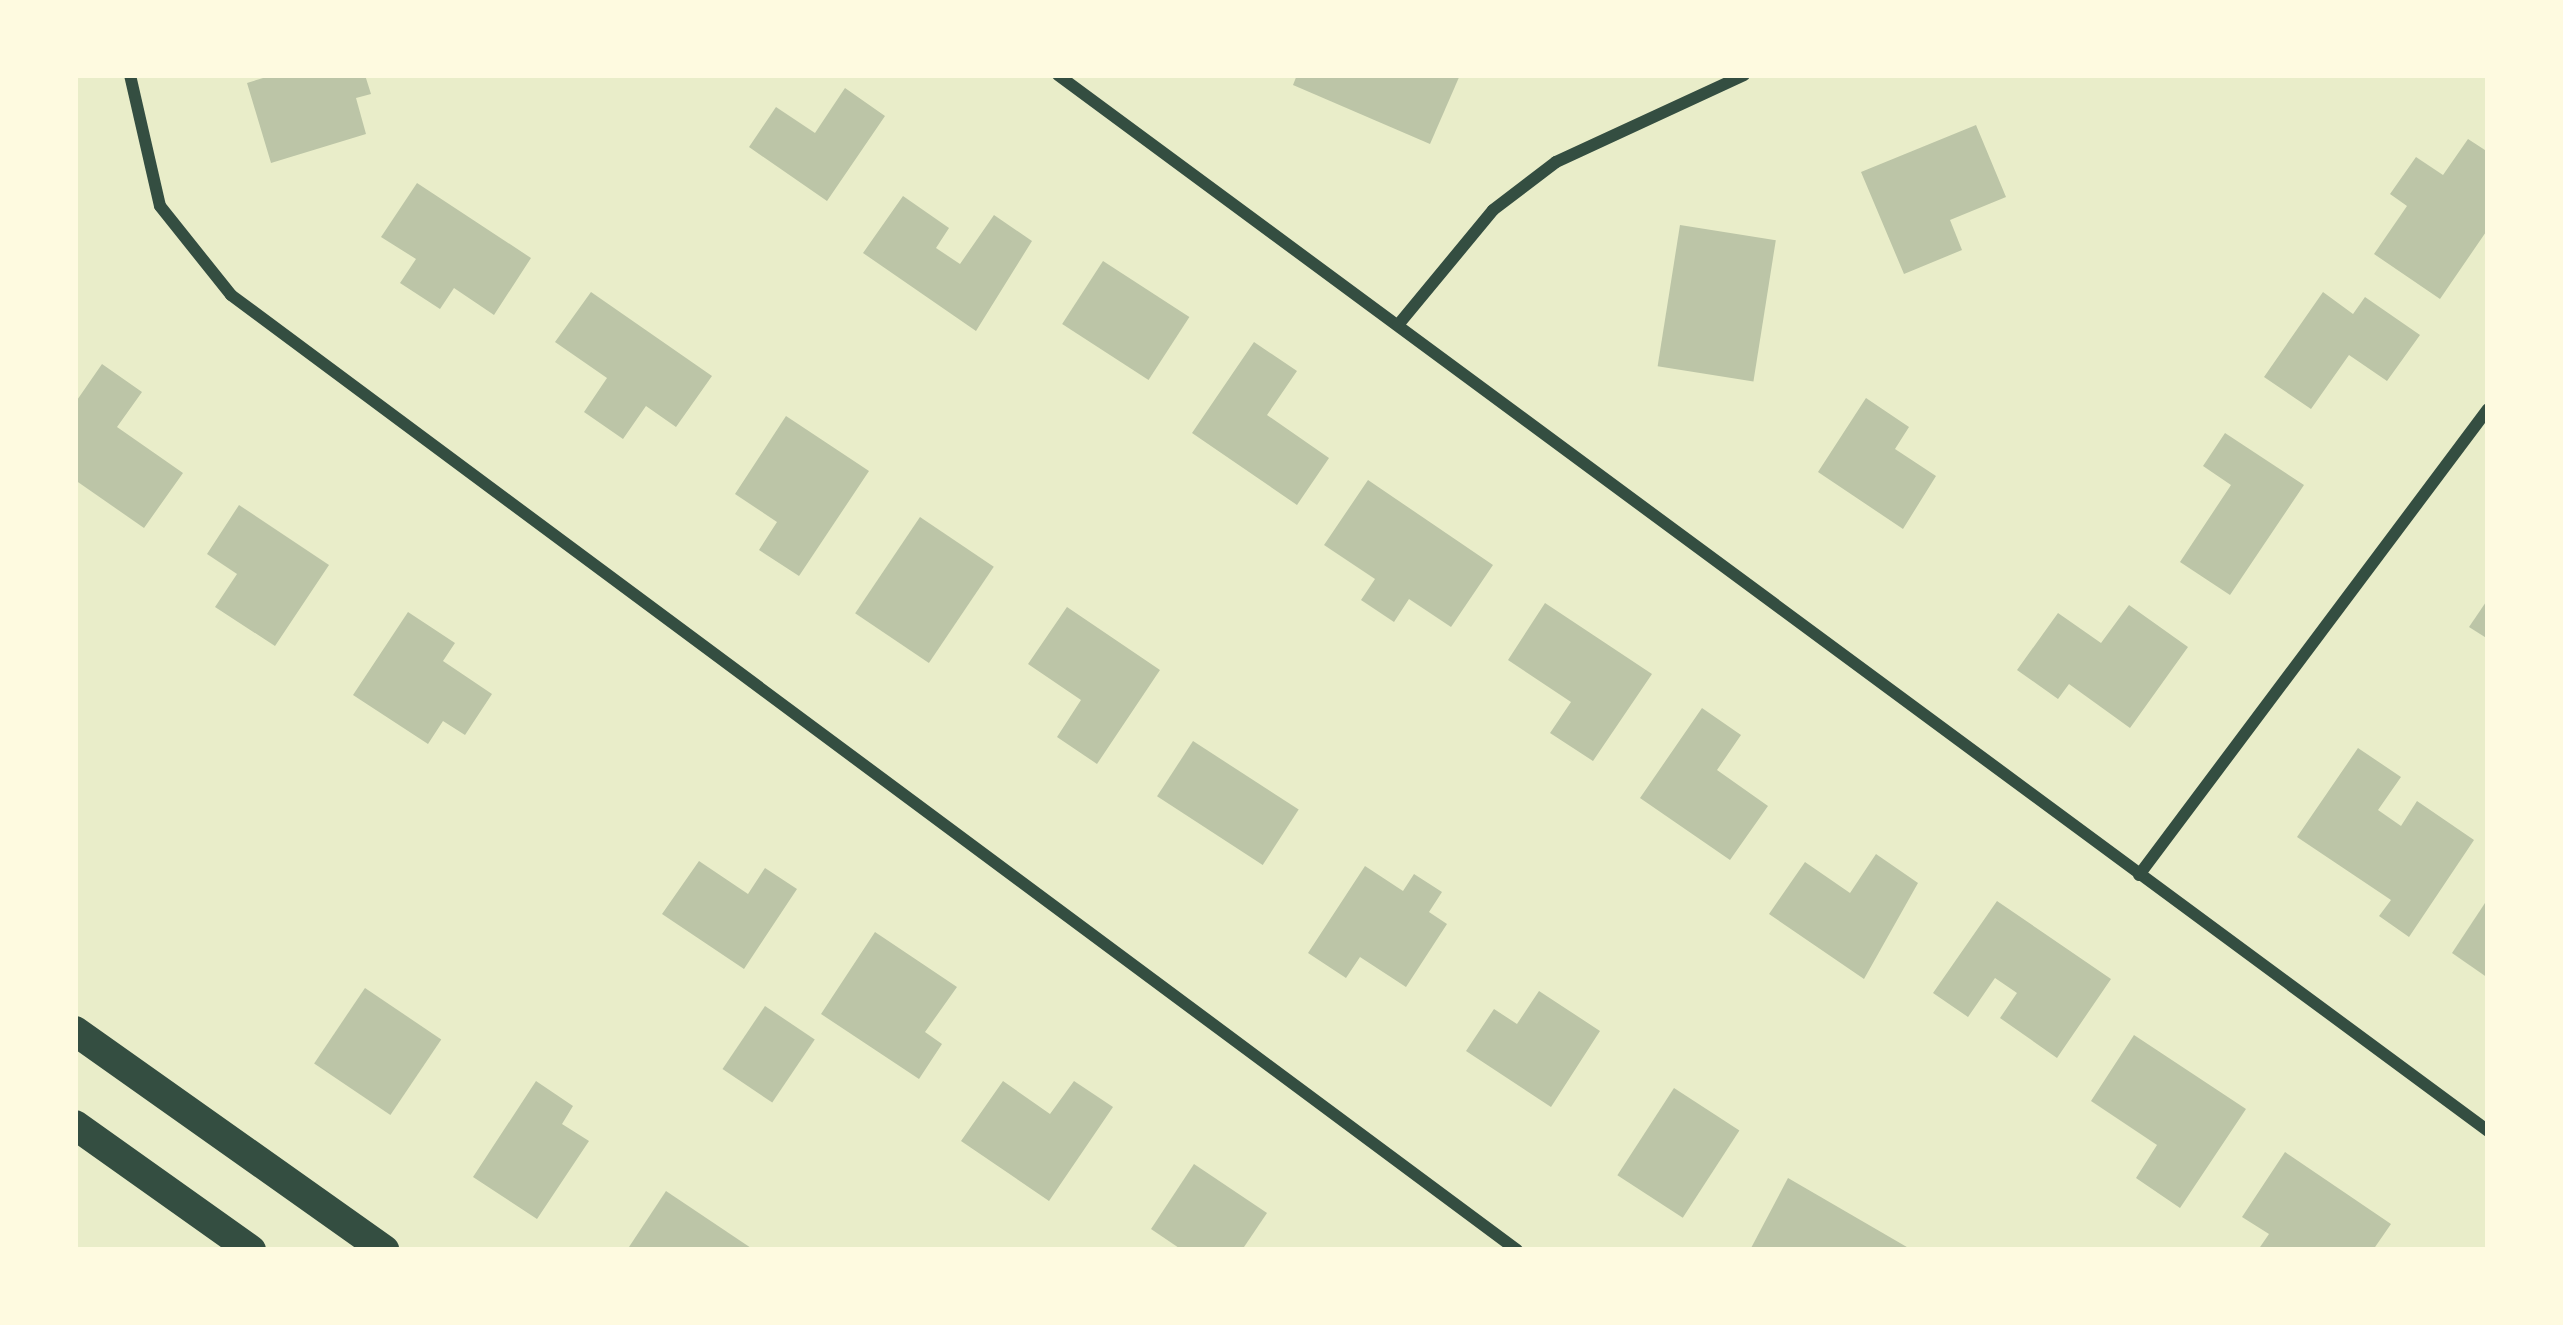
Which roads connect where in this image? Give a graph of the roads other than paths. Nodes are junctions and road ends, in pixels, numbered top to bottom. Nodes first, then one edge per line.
1 (130, 75) edge
2 (1058, 75) edge
3 (1744, 75) edge
4 (1398, 325) junction
5 (2488, 410) edge
6 (2139, 875) junction
7 (75, 1031) edge
8 (75, 1125) edge
9 (2488, 1131) edge
10 (251, 1250) edge
11 (384, 1250) edge
12 (1517, 1250) edge

1 - 12 street
2 - 4 street
3 - 4 street
4 - 6 street
5 - 6 street
6 - 9 street
7 - 11 main road
8 - 10 main road

